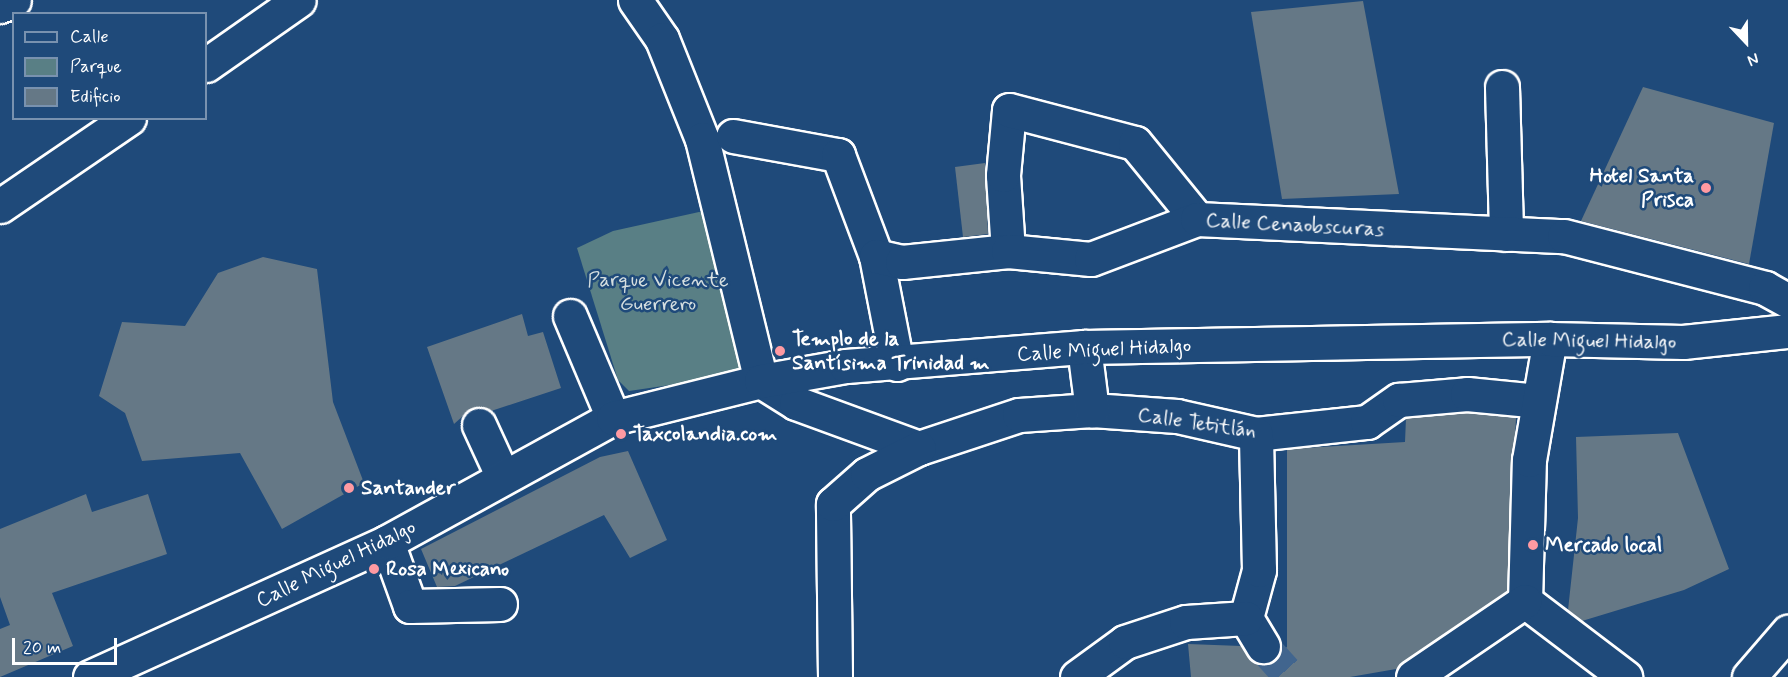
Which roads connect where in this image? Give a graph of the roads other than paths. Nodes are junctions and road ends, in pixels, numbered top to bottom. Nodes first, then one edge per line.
1 (14, 0) edge
2 (299, 0) edge
3 (635, 0) edge
4 (0, 6) edge
5 (207, 64) edge
6 (1502, 87) dead end
7 (126, 120) edge
8 (733, 136) dead end
9 (0, 206) edge
10 (1197, 219) junction
11 (1506, 234) junction
12 (1008, 251) junction
13 (876, 256) junction
14 (1788, 301) edge
15 (570, 316) dead end
16 (1788, 332) edge
17 (1550, 339) junction
18 (1084, 347) junction
19 (897, 364) junction
20 (761, 381) junction
21 (1538, 401) junction
22 (1092, 410) junction
23 (613, 418) junction
24 (479, 425) dead end
25 (1256, 434) junction
26 (919, 448) junction
27 (502, 475) junction
28 (387, 542) junction
29 (1525, 601) junction
30 (500, 604) dead end
31 (1246, 618) junction
32 (1788, 632) edge
33 (1263, 646) tunnel mouth
34 (90, 677) edge
35 (835, 677) edge
36 (1077, 677) edge
37 (1413, 677) edge
38 (1625, 677) edge
39 (1749, 677) edge

1 - 4 street
2 - 5 street
3 - 20 street
6 - 11 street
7 - 9 street
8 - 13 street
10 - 11 street, Calle Cenaobscuras
10 - 12 street, Calle Cenaobscuras
10 - 12 street
11 - 14 street, Calle Cenaobscuras
12 - 13 street, Calle Cenaobscuras
13 - 19 street
15 - 23 street
16 - 17 street, Calle Miguel Hidalgo
17 - 18 street, Calle Miguel Hidalgo
17 - 21 street
18 - 19 street, Calle Miguel Hidalgo
18 - 22 street
19 - 20 street, Calle Miguel Hidalgo
20 - 23 street, Calle Miguel Hidalgo
20 - 26 street
21 - 25 street, Calle Tetitlán
21 - 29 street
22 - 25 street, Calle Tetitlán
22 - 26 street, Calle Tetitlán
23 - 27 street, Calle Miguel Hidalgo
24 - 27 street
25 - 31 street
26 - 35 street, Calle Tetitlán
27 - 28 street, Calle Miguel Hidalgo
28 - 30 street
28 - 34 street, Calle Miguel Hidalgo
29 - 37 street
29 - 38 street
31 - 33 street
31 - 36 street
32 - 39 street

